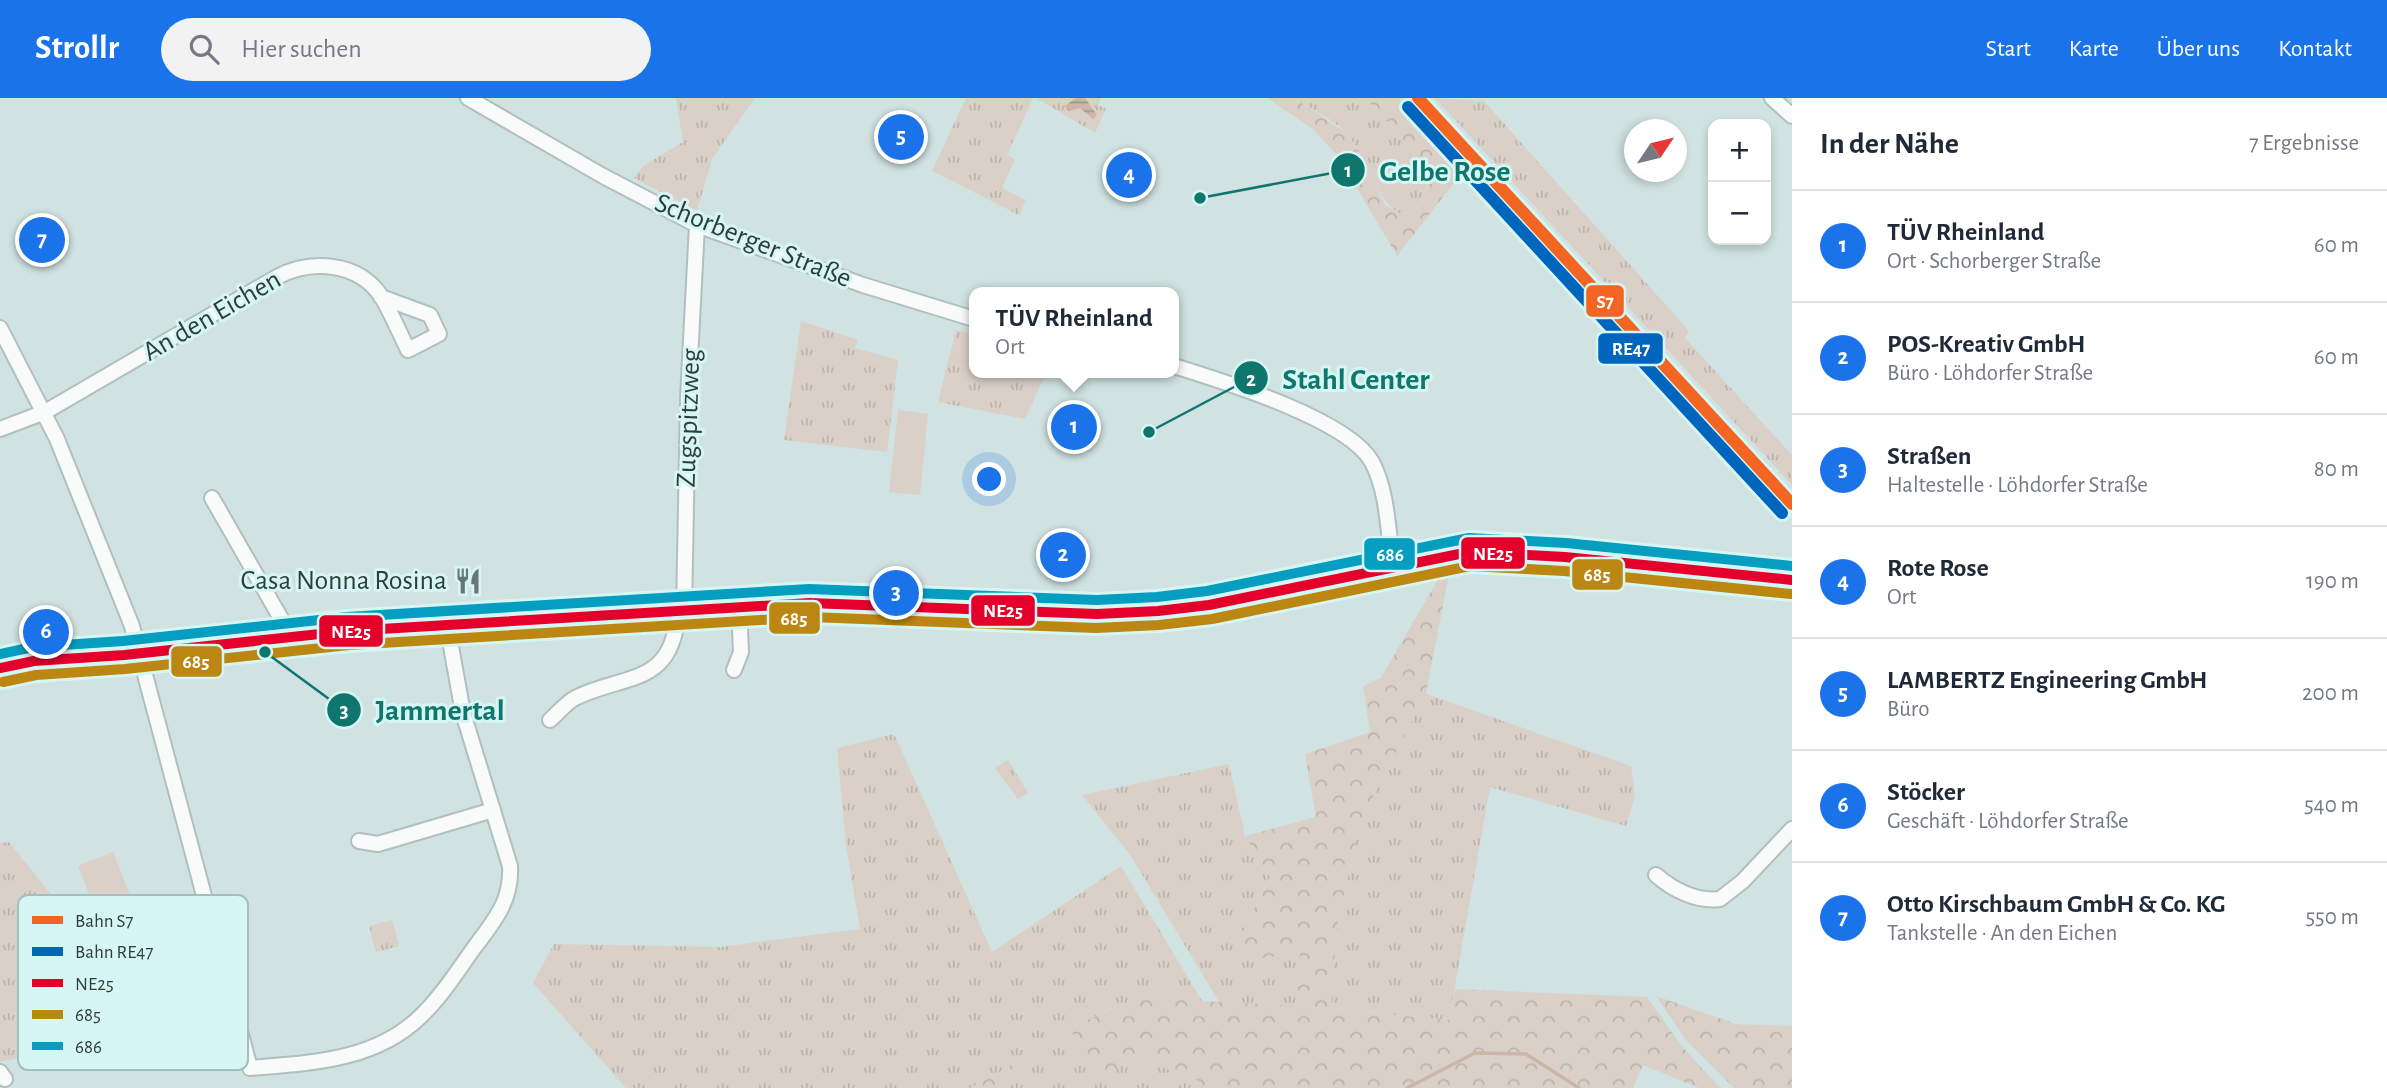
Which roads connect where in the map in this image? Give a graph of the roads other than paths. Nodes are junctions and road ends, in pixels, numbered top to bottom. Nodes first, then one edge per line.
1 (468, 98) edge
2 (1772, 98) edge
3 (1792, 116) edge
4 (697, 225) junction
5 (381, 297) dead end
6 (969, 317) edge
7 (0, 328) edge
8 (1179, 368) edge
9 (45, 412) junction
10 (0, 429) edge
11 (212, 498) dead end
12 (1393, 566) junction
13 (1792, 580) edge
14 (739, 607) junction
15 (681, 611) junction
16 (447, 624) junction
17 (291, 636) junction
18 (141, 653) junction
19 (0, 667) edge
20 (734, 670) dead end
21 (550, 720) dead end
22 (493, 810) junction
23 (1792, 829) edge
24 (359, 841) dead end
25 (1656, 875) dead end
26 (205, 895) edge
27 (248, 1060) edge

1 - 4 street, Schorberger Straße
2 - 3 street
4 - 6 street, Schorberger Straße
4 - 15 street, Zugspitzweg
5 - 9 street, An den Eichen
7 - 9 street
8 - 12 street
9 - 10 street, An den Eichen
9 - 18 street
11 - 17 street
12 - 13 main road
12 - 14 main road
14 - 15 main road
14 - 20 street
15 - 16 main road
15 - 21 street, Zugspitzweg
16 - 17 main road
16 - 22 street
17 - 18 main road
18 - 19 main road
18 - 26 street
22 - 24 street
22 - 27 street
23 - 25 street

